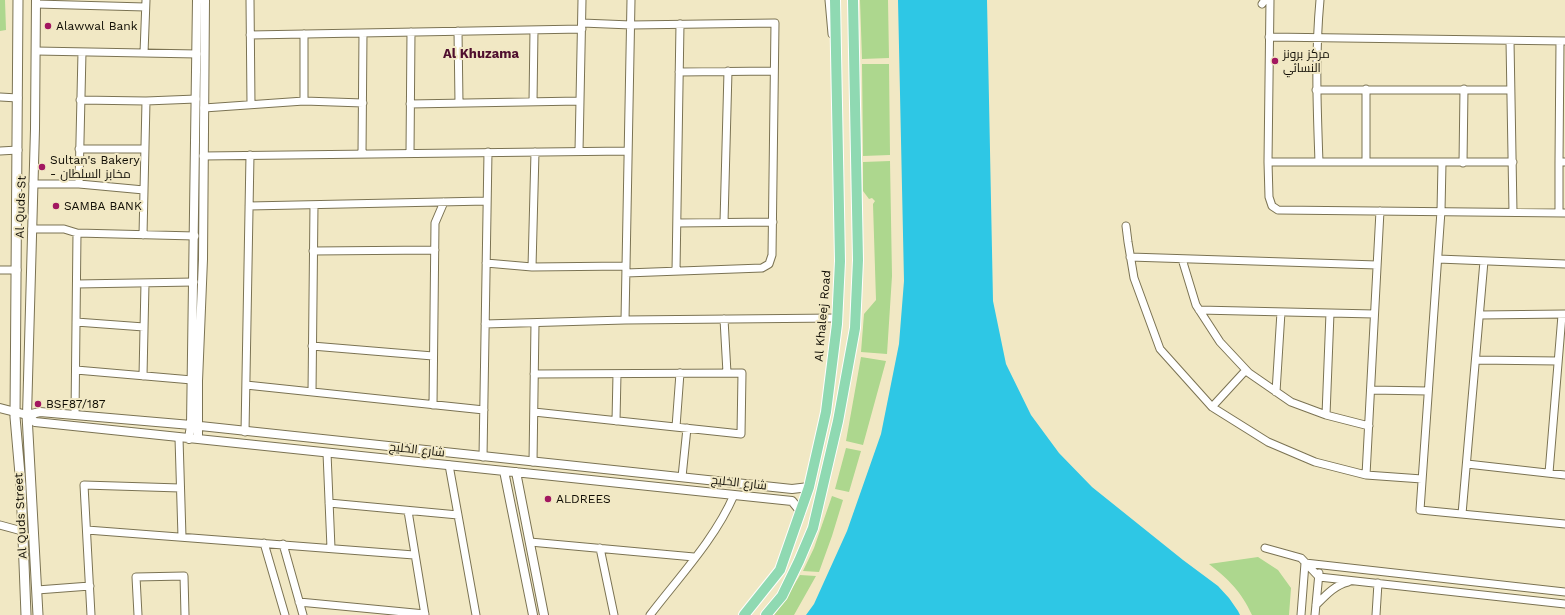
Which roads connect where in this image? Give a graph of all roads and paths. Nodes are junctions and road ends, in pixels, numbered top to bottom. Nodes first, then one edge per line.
1 (18, 0) edge
2 (197, 0) edge
3 (205, 0) edge
4 (250, 0) edge
5 (582, 0) edge
6 (631, 0) edge
7 (829, 0) edge
8 (836, 0) edge
9 (852, 0) edge
10 (1270, 0) edge
11 (1320, 0) edge
12 (36, 2) edge
13 (83, 3) edge
14 (146, 3) edge
15 (680, 24) junction
16 (631, 25) junction
17 (582, 26) junction
18 (534, 30) junction
19 (458, 31) junction
20 (411, 32) junction
21 (364, 33) junction
22 (304, 34) junction
23 (250, 35) junction
24 (1269, 37) junction
25 (1317, 37) junction
26 (1510, 41) junction
27 (1563, 41) edge
28 (36, 51) junction
29 (82, 52) junction
30 (144, 53) junction
31 (836, 53) junction
32 (197, 54) junction
33 (728, 71) junction
34 (774, 71) junction
35 (679, 72) junction
36 (1366, 89) junction
37 (1464, 89) junction
38 (1316, 90) junction
39 (1510, 90) junction
40 (1562, 92) edge
41 (0, 97) edge
42 (18, 98) junction
43 (196, 99) junction
44 (80, 100) junction
45 (146, 101) junction
46 (304, 101) junction
47 (580, 101) junction
48 (533, 102) junction
49 (363, 103) junction
50 (459, 103) junction
51 (251, 104) junction
52 (410, 104) junction
53 (204, 108) junction
54 (145, 149) junction
55 (18, 150) junction
56 (79, 150) junction
57 (0, 151) edge
58 (579, 151) junction
59 (628, 151) junction
60 (488, 152) junction
61 (535, 152) junction
62 (410, 153) junction
63 (362, 154) junction
64 (250, 155) junction
65 (203, 156) junction
66 (1268, 162) junction
67 (1319, 162) junction
68 (1366, 162) junction
69 (1442, 162) junction
70 (1513, 162) junction
71 (1562, 162) edge
72 (1463, 163) junction
73 (33, 184) junction
74 (78, 184) junction
75 (144, 190) junction
76 (444, 202) junction
77 (487, 202) junction
78 (314, 205) junction
79 (249, 206) junction
80 (1380, 211) junction
81 (1441, 211) junction
82 (1512, 212) junction
83 (1562, 213) edge
84 (677, 222) junction
85 (724, 222) junction
86 (773, 222) junction
87 (1126, 226) dead end
88 (32, 230) junction
89 (77, 233) junction
90 (143, 235) junction
91 (195, 236) junction
92 (313, 250) junction
93 (435, 250) junction
94 (1130, 257) junction
95 (1182, 259) junction
96 (1438, 259) junction
97 (1484, 261) junction
98 (486, 263) junction
99 (1565, 264) edge
100 (1377, 265) junction
101 (532, 267) junction
102 (626, 269) junction
103 (0, 270) edge
104 (17, 270) junction
105 (676, 271) junction
106 (194, 282) junction
107 (145, 283) junction
108 (77, 284) junction
109 (1199, 310) junction
110 (1281, 312) junction
111 (1330, 313) junction
112 (1374, 314) junction
113 (1563, 314) edge
114 (1480, 315) junction
115 (837, 318) junction
116 (724, 319) junction
117 (625, 320) junction
118 (76, 322) junction
119 (535, 323) junction
120 (485, 324) junction
121 (144, 327) junction
122 (312, 346) junction
123 (433, 356) junction
124 (1476, 360) junction
125 (1558, 361) junction
126 (76, 370) junction
127 (1246, 370) junction
128 (727, 373) junction
129 (534, 374) junction
130 (617, 374) junction
131 (680, 374) junction
132 (143, 376) junction
133 (192, 380) junction
134 (246, 385) junction
135 (1371, 390) junction
136 (1428, 391) junction
137 (312, 392) junction
138 (1276, 392) junction
139 (433, 405) junction
140 (1212, 407) junction
141 (0, 408) edge
142 (484, 410) junction
143 (16, 412) junction
144 (534, 412) junction
145 (27, 415) junction
146 (76, 415) junction
147 (1326, 415) junction
148 (616, 421) junction
149 (195, 426) junction
150 (1369, 426) junction
151 (676, 427) junction
152 (687, 428) junction
153 (245, 432) junction
154 (179, 438) junction
155 (189, 438) junction
156 (198, 438) junction
157 (327, 453) junction
158 (483, 457) junction
159 (533, 462) junction
160 (1467, 464) junction
161 (449, 465) junction
162 (504, 471) junction
163 (516, 472) junction
164 (1549, 473) junction
165 (1366, 475) junction
166 (1565, 475) edge
167 (682, 478) junction
168 (1422, 479) junction
169 (809, 487) junction
170 (180, 488) junction
171 (734, 495) junction
172 (329, 503) junction
173 (408, 511) junction
174 (801, 512) junction
175 (1462, 514) junction
176 (458, 515) junction
177 (1565, 524) edge
178 (0, 525) edge
179 (87, 530) junction
180 (22, 531) junction
181 (182, 537) junction
182 (530, 542) junction
183 (264, 543) junction
184 (283, 544) junction
185 (331, 548) junction
186 (600, 548) junction
187 (1265, 548) dead end
188 (414, 556) junction
189 (694, 557) junction
190 (1306, 563) junction
191 (1320, 565) junction
192 (1319, 577) junction
193 (1354, 581) junction
194 (1378, 584) junction
195 (90, 586) junction
196 (37, 590) junction
197 (1565, 592) edge
198 (299, 602) junction
199 (1565, 604) edge
200 (1316, 605) junction
201 (425, 614) edge
202 (654, 614) edge
203 (26, 615) edge
204 (38, 615) edge
205 (91, 615) edge
206 (138, 615) edge
207 (185, 615) edge
208 (285, 615) edge
209 (303, 615) edge
210 (476, 615) edge
211 (533, 615) edge
212 (544, 615) edge
213 (614, 615) edge
214 (744, 615) edge
215 (766, 615) edge
216 (1300, 615) edge
217 (1315, 615) edge
218 (1376, 615) edge

1 - 42 main road
2 - 32 street
3 - 53 street
4 - 23 street
5 - 17 street
6 - 16 street
7 - 31 street
8 - 31 main road, Al Khaleej Road
9 - 215 main road
10 - 24 street
11 - 25 street
12 - 13 street
12 - 28 street, Al Quds St
13 - 14 street
14 - 30 street
15 - 16 street
15 - 34 street
15 - 35 street
16 - 17 street
16 - 59 street
17 - 18 street
17 - 47 street
18 - 19 street
18 - 48 street
19 - 20 street
19 - 50 street
20 - 21 street
20 - 52 street
21 - 22 street
21 - 49 street
22 - 23 street
22 - 46 street
23 - 51 street
24 - 25 street
24 - 66 street
25 - 26 street
25 - 38 street
26 - 27 street
26 - 39 street
27 - 40 street
28 - 29 street
28 - 73 street, Al Quds St
29 - 30 street
29 - 44 street
30 - 32 street
31 - 115 main road, Al Khaleej Road
32 - 43 street
33 - 34 street
33 - 35 street
33 - 85 street
34 - 86 street
35 - 84 street
36 - 37 street
36 - 38 street
36 - 68 street
37 - 39 street
37 - 72 street
38 - 67 street
39 - 70 street
40 - 71 street
41 - 42 street
42 - 55 main road
43 - 45 street
43 - 91 street
44 - 45 street
44 - 56 street
45 - 54 street
46 - 49 street
46 - 51 street
47 - 48 street
47 - 58 street
48 - 50 street
49 - 63 street
50 - 52 street
51 - 53 street
52 - 62 street
53 - 65 street
54 - 56 street
54 - 75 street
55 - 57 street
55 - 104 main road
56 - 74 street
58 - 59 street
58 - 61 street
59 - 102 street
60 - 61 street
60 - 62 street
60 - 77 street
61 - 101 street
62 - 63 street
63 - 64 street
64 - 65 street
64 - 79 street
65 - 149 street
66 - 67 street
66 - 80 street
67 - 68 street
68 - 69 street
69 - 72 street
69 - 81 street
70 - 72 street
70 - 82 street
71 - 83 street
73 - 74 street
73 - 88 street, Al Quds St
74 - 75 street
75 - 90 street
76 - 77 street
76 - 78 street
76 - 93 street
77 - 98 street
78 - 79 street
78 - 92 street
79 - 134 street
80 - 81 street
80 - 100 street
81 - 82 street
81 - 96 street
82 - 83 street
84 - 85 street
84 - 105 street
85 - 86 street
86 - 105 street
87 - 94 street
88 - 89 street
88 - 145 street, Al Quds St
89 - 90 street
89 - 108 street
90 - 91 street
91 - 106 street
92 - 93 street
92 - 122 street
93 - 123 street
94 - 95 street
94 - 140 street
95 - 100 street
95 - 109 street
96 - 97 street
96 - 136 street
97 - 99 street
97 - 114 street
98 - 101 street
98 - 120 street
100 - 112 street
101 - 102 street
102 - 105 street
102 - 117 street
103 - 104 street
104 - 143 main road
106 - 107 street
106 - 133 street
107 - 108 street
107 - 121 street
108 - 118 street
109 - 110 street
109 - 127 street
110 - 111 street
110 - 138 street
111 - 112 street
111 - 147 street
112 - 135 street
113 - 114 street
113 - 125 street
114 - 124 street
115 - 116 street
115 - 169 main road, Al Khaleej Road
116 - 117 street
116 - 128 street
117 - 119 street
118 - 121 street
118 - 126 street
119 - 120 street
119 - 129 street
120 - 142 street
121 - 132 street
122 - 123 street
122 - 137 street
123 - 139 street
124 - 125 street
124 - 160 street
125 - 164 street
126 - 132 street
126 - 146 street
127 - 138 street
127 - 140 street
128 - 131 street
128 - 152 street
129 - 130 street
129 - 144 street
130 - 131 street
130 - 148 street
131 - 151 street
132 - 133 street
133 - 149 street
134 - 137 street
134 - 153 street
135 - 136 street
135 - 150 street
136 - 168 street
137 - 139 street
138 - 147 street
139 - 142 street
140 - 165 street
141 - 143 street
142 - 158 street
143 - 145 street
143 - 180 main road
144 - 148 street
144 - 159 street
145 - 146 street
145 - 154 street, شارع الخليج
145 - 196 main road, Al Quds Street
146 - 149 street
147 - 150 street
148 - 151 street
149 - 153 street
149 - 155 street
149 - 156 street
150 - 165 street
151 - 152 street
152 - 167 street
153 - 158 street
154 - 155 street, شارع الخليج
154 - 170 street
155 - 156 street, شارع الخليج
156 - 157 street, شارع الخليج
157 - 161 street, شارع الخليج
157 - 172 street
158 - 159 street
159 - 167 street
160 - 164 street
160 - 175 street
161 - 162 street, شارع الخليج
161 - 176 street
162 - 163 street, شارع الخليج
162 - 211 street
163 - 171 street, شارع الخليج
163 - 182 street
164 - 166 street
165 - 168 street
167 - 169 street
168 - 175 street
169 - 174 main road, Al Khaleej Road
170 - 179 street
170 - 181 street
171 - 174 street, شارع الخليج
171 - 189 street
172 - 173 street
172 - 185 street
173 - 176 street
173 - 188 street
174 - 214 main road, Al Khaleej Road
175 - 177 street
176 - 210 street
178 - 180 street
179 - 181 street
179 - 195 street
180 - 203 main road
181 - 183 street
182 - 186 street
182 - 212 street
183 - 184 street
183 - 208 street
184 - 185 street
184 - 198 street
185 - 188 street
186 - 189 street
186 - 213 street
187 - 190 street
188 - 201 street
189 - 202 street
190 - 191 street
190 - 192 street
190 - 216 street
191 - 192 street
191 - 197 street
192 - 193 street
192 - 200 street
193 - 194 street
193 - 200 street
194 - 199 street
194 - 218 street
195 - 196 street
195 - 205 street
196 - 204 main road, Al Quds Street
198 - 201 street
198 - 209 street
200 - 217 street
206 - 207 street

